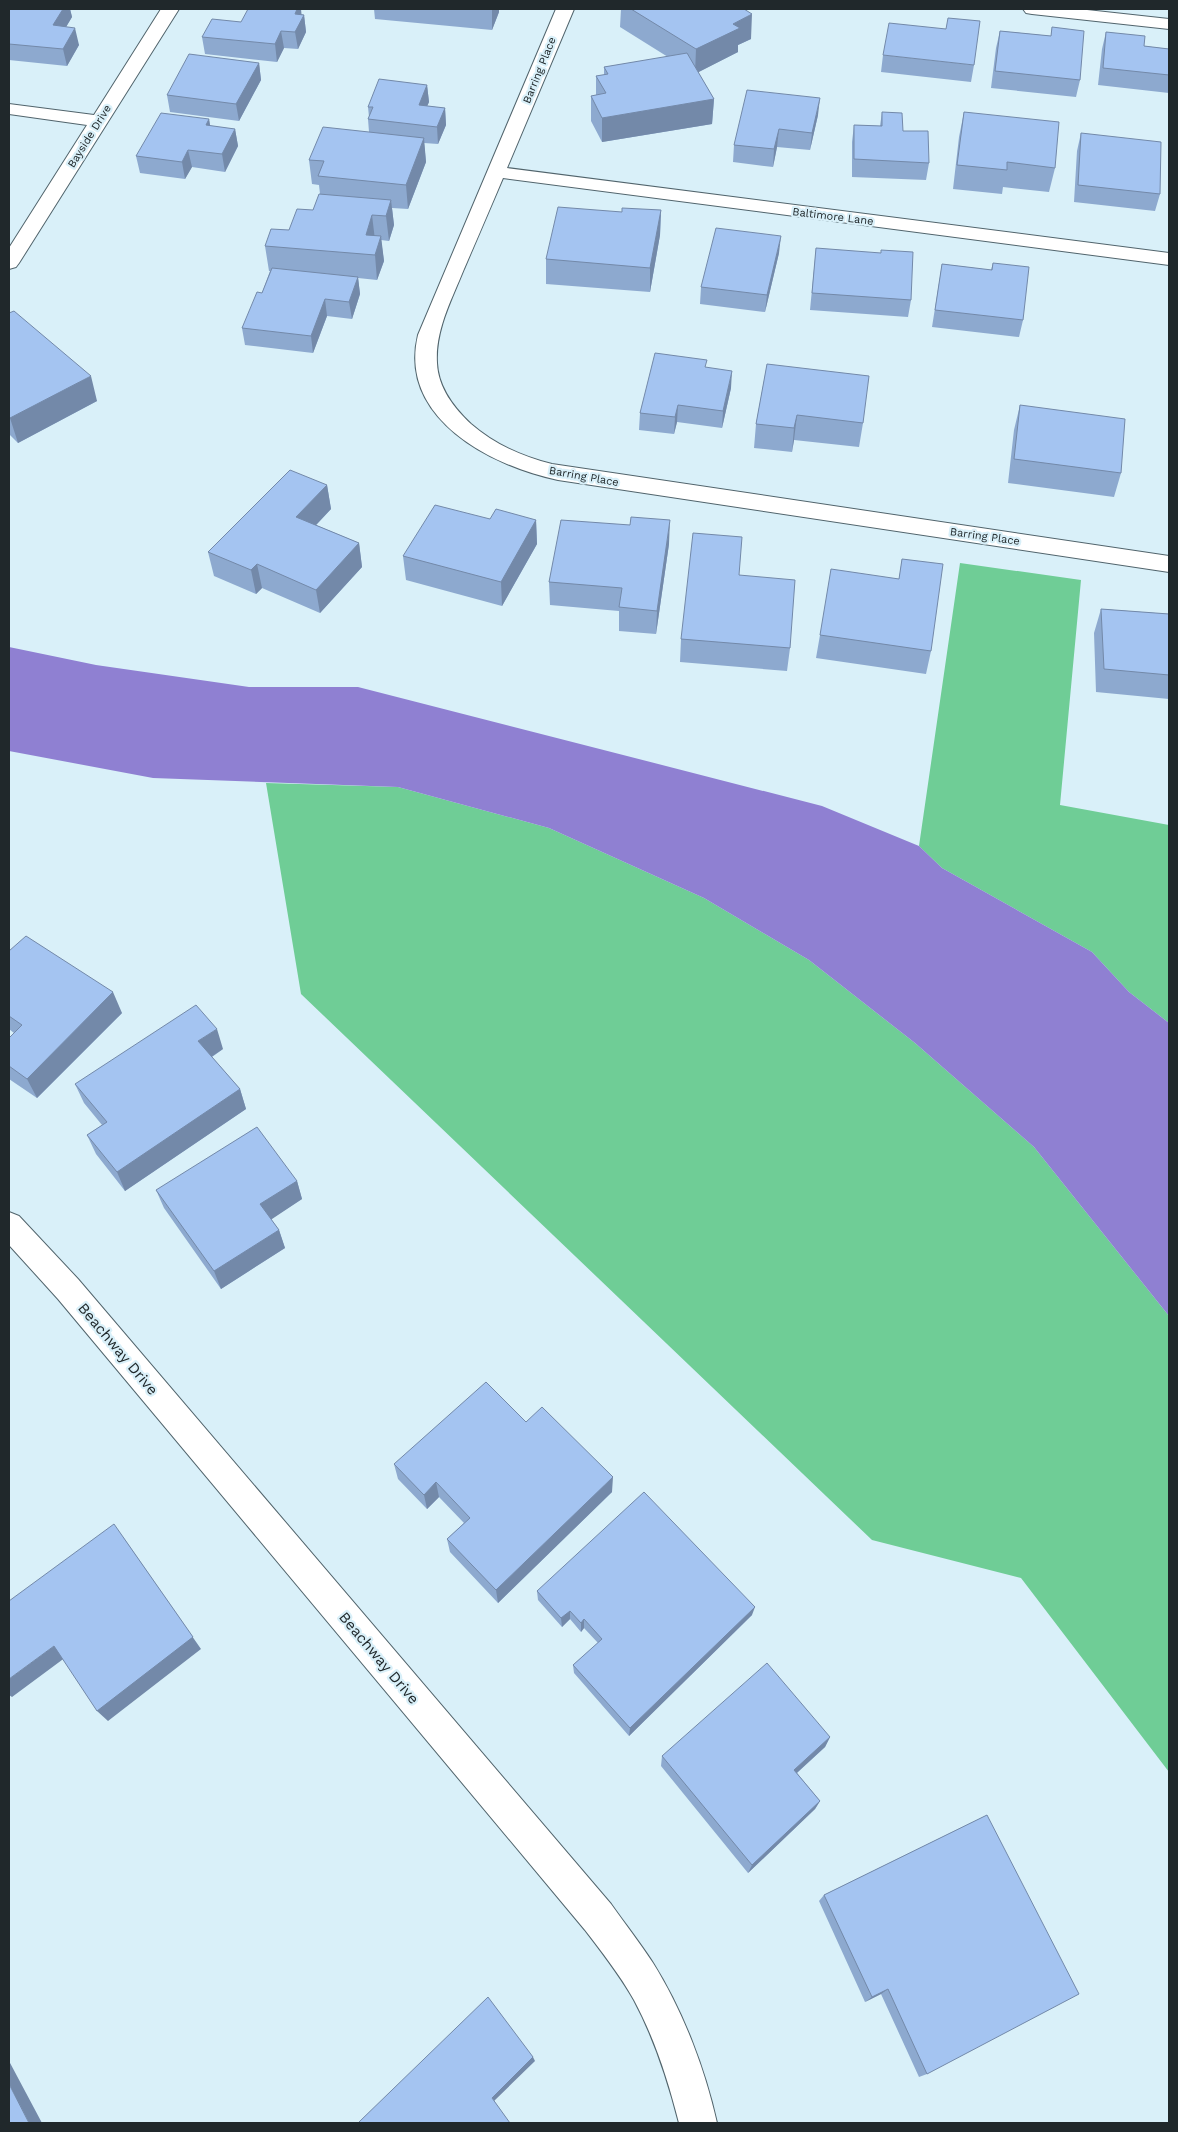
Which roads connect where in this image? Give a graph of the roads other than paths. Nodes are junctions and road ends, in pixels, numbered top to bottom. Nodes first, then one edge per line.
1 (170, 9) edge
2 (565, 9) edge
3 (1032, 9) edge
4 (1169, 24) edge
5 (9, 109) edge
6 (98, 121) junction
7 (497, 172) junction
8 (1169, 259) edge
9 (9, 263) edge
10 (1169, 564) edge
11 (9, 1225) edge
12 (698, 2123) edge

1 - 6 street, Bayside Drive
2 - 7 street, Barring Place
3 - 4 street
5 - 6 street
6 - 9 street, Bayside Drive
7 - 8 street, Baltimore Lane
7 - 10 street, Barring Place
11 - 12 street, Beachway Drive

